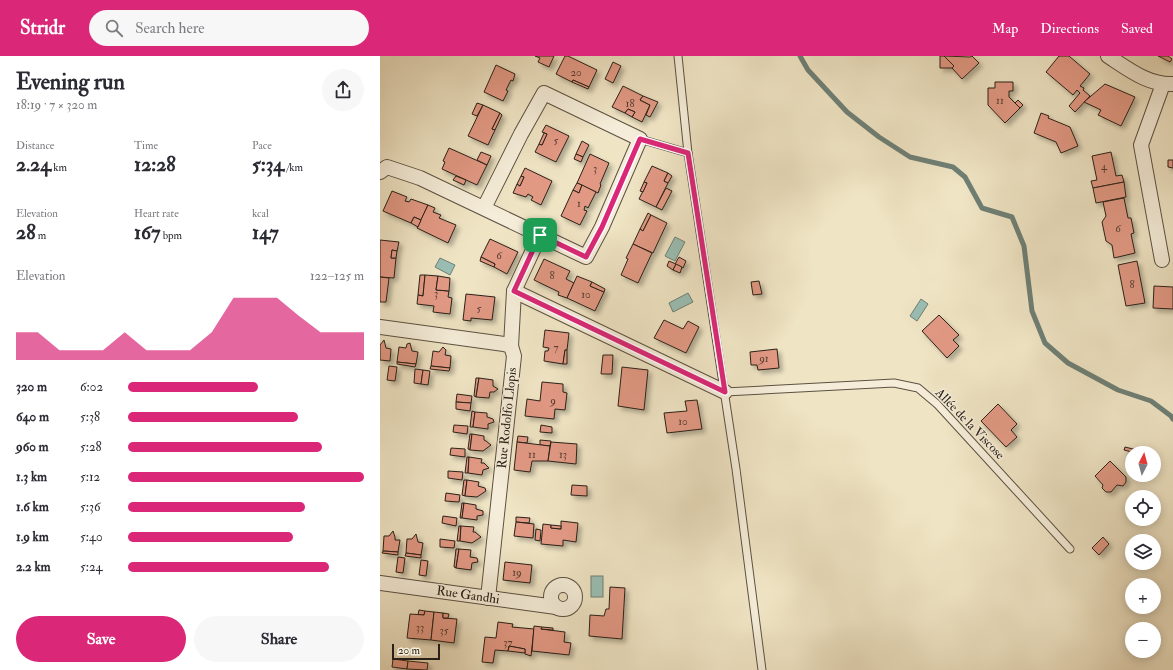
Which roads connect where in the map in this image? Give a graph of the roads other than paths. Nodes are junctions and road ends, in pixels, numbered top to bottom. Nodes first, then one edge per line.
1 (678, 56) edge
2 (1108, 56) edge
3 (1168, 84) edge
4 (640, 139) junction
5 (688, 153) junction
6 (380, 172) edge
7 (484, 208) junction
8 (540, 235) junction
9 (1162, 260) dead end
10 (514, 291) junction
11 (380, 327) edge
12 (511, 346) junction
13 (725, 392) junction
14 (1070, 549) dead end
15 (380, 584) edge
16 (488, 598) junction
17 (556, 607) dead end
18 (762, 670) edge

1 - 5 lane
2 - 3 street
3 - 9 street
4 - 5 lane
4 - 7 street
4 - 8 street
5 - 13 lane
6 - 7 street
7 - 8 street
8 - 10 street
10 - 12 street, Rue Rodolfo Llopis
10 - 13 street
11 - 12 street
12 - 16 street, Rue Rodolfo Llopis
13 - 14 lane, Allée de la Viscose
13 - 18 lane
15 - 16 street, Rue Gandhi
16 - 17 street, Rue Gandhi

